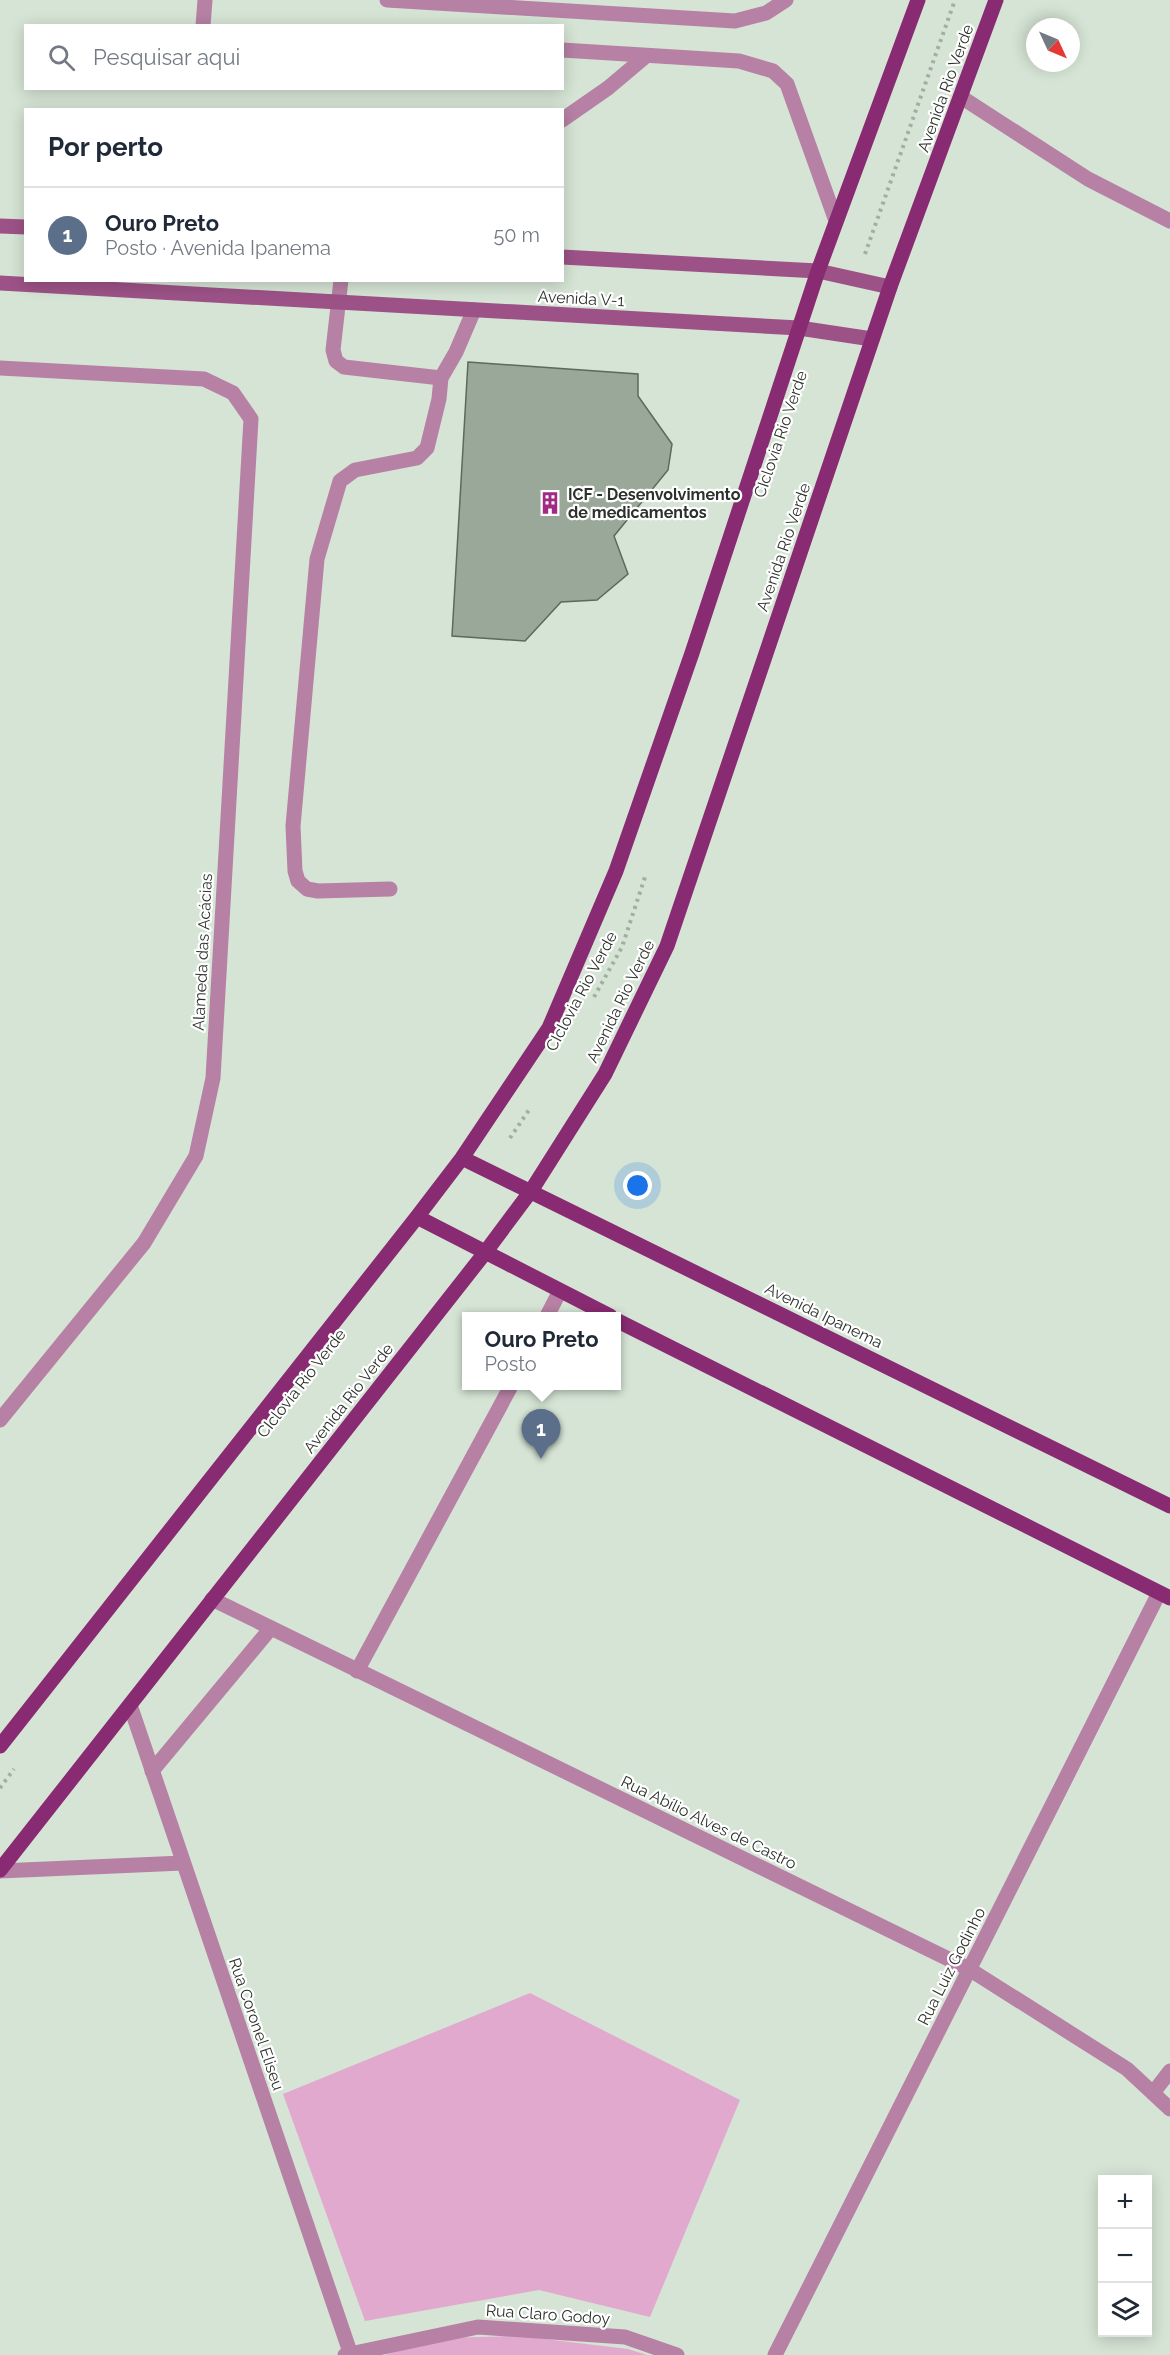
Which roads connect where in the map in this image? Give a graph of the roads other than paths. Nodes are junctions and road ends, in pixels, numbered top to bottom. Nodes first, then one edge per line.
1 (205, 0) edge
2 (387, 0) edge
3 (786, 0) edge
4 (918, 0) edge
5 (996, 0) edge
6 (203, 24) edge
7 (564, 50) edge
8 (646, 56) junction
9 (961, 97) junction
10 (564, 119) edge
11 (836, 220) junction
12 (1170, 221) edge
13 (0, 226) edge
14 (24, 227) edge
15 (564, 257) edge
16 (818, 271) junction
17 (341, 282) edge
18 (0, 283) edge
19 (890, 286) junction
20 (340, 302) junction
21 (474, 310) junction
22 (799, 328) junction
23 (872, 339) junction
24 (0, 368) edge
25 (441, 378) junction
26 (390, 889) dead end
27 (462, 1158) junction
28 (531, 1191) junction
29 (417, 1217) junction
30 (484, 1254) junction
31 (560, 1291) junction
32 (550, 1312) edge
33 (600, 1312) edge
34 (621, 1323) edge
35 (510, 1390) edge
36 (0, 1420) edge
37 (1170, 1506) edge
38 (1165, 1595) edge
39 (212, 1599) junction
40 (272, 1628) junction
41 (357, 1671) junction
42 (130, 1704) junction
43 (0, 1746) edge
44 (152, 1771) junction
45 (183, 1863) junction
46 (0, 1870) edge
47 (969, 1969) junction
48 (1170, 2071) edge
49 (1153, 2092) junction
50 (1170, 2109) edge
51 (349, 2354) edge
52 (676, 2355) edge
53 (775, 2355) edge

1 - 6 street
2 - 3 street
4 - 11 main road
5 - 9 main road, Avenida Rio Verde
7 - 8 street
8 - 10 street
8 - 11 street
9 - 12 street
9 - 19 main road, Avenida Rio Verde
11 - 16 main road
13 - 14 street
15 - 16 street
16 - 19 street
16 - 22 main road
17 - 20 street
18 - 20 street, Avenida V-1
19 - 23 main road, Avenida Rio Verde
20 - 21 street, Avenida V-1
20 - 25 street
21 - 22 street, Avenida V-1
21 - 25 street
22 - 23 street, Avenida V-1
22 - 27 main road
23 - 28 main road, Avenida Rio Verde
24 - 36 street, Alameda das Acácias
25 - 26 street
27 - 28 main road, Avenida Ipanema
27 - 29 main road
28 - 30 main road, Avenida Rio Verde
28 - 37 main road, Avenida Ipanema
29 - 30 main road
29 - 43 main road
30 - 31 main road
30 - 39 main road, Avenida Rio Verde
31 - 32 street
31 - 33 main road
34 - 38 main road
35 - 41 street
38 - 47 street, Rua Luiz Godinho
39 - 40 street, Rua Abílio Alves de Castro
39 - 42 main road, Avenida Rio Verde
40 - 41 street, Rua Abílio Alves de Castro
40 - 44 street
41 - 47 street, Rua Abílio Alves de Castro
42 - 44 street, Rua Coronel Eliseu
42 - 46 main road, Avenida Rio Verde
44 - 45 street, Rua Coronel Eliseu
45 - 46 street
45 - 51 street, Rua Coronel Eliseu
47 - 49 street, Rua Abílio Alves de Castro
47 - 53 street, Rua Luiz Godinho
48 - 49 street
49 - 50 street, Rua Abílio Alves de Castro
51 - 52 street, Rua Claro Godoy

